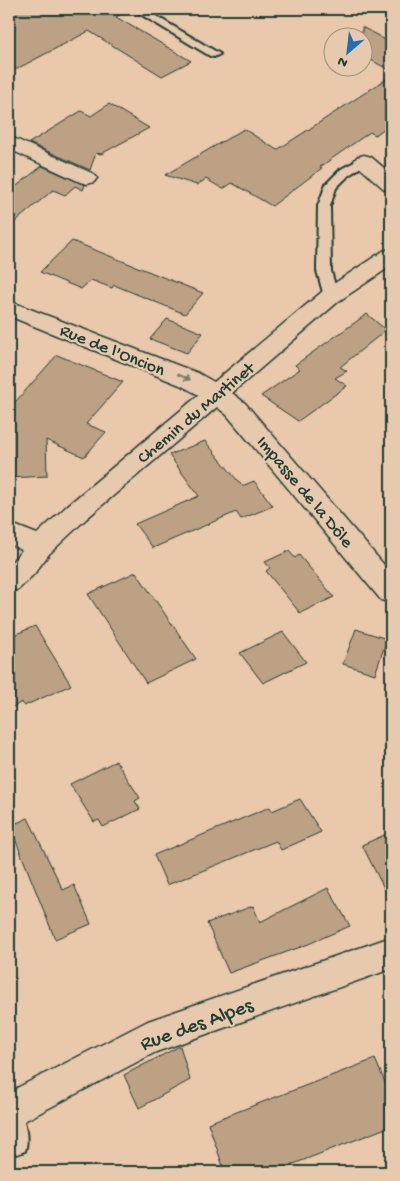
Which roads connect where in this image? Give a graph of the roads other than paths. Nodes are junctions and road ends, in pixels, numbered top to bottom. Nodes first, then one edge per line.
1 (137, 9) edge
2 (214, 54) dead end
3 (9, 142) edge
4 (364, 162) joint
5 (87, 178) dead end
6 (391, 185) edge
7 (391, 256) edge
8 (331, 296) junction
9 (9, 308) edge
10 (216, 394) junction
11 (9, 533) edge
12 (40, 547) junction
13 (9, 581) edge
14 (391, 592) edge
15 (391, 953) edge
16 (12, 1121) edge

1 - 2 lane
3 - 5 street
4 - 6 street
4 - 8 lane
7 - 8 street, Chemin du Martinet
8 - 10 street, Chemin du Martinet
9 -> 10 street, Rue de l'Oncion
10 - 12 street, Chemin du Martinet
10 - 14 street, Impasse de la Dôle
11 - 12 street
12 - 13 street, Chemin du Martinet
15 - 16 street, Rue des Alpes

